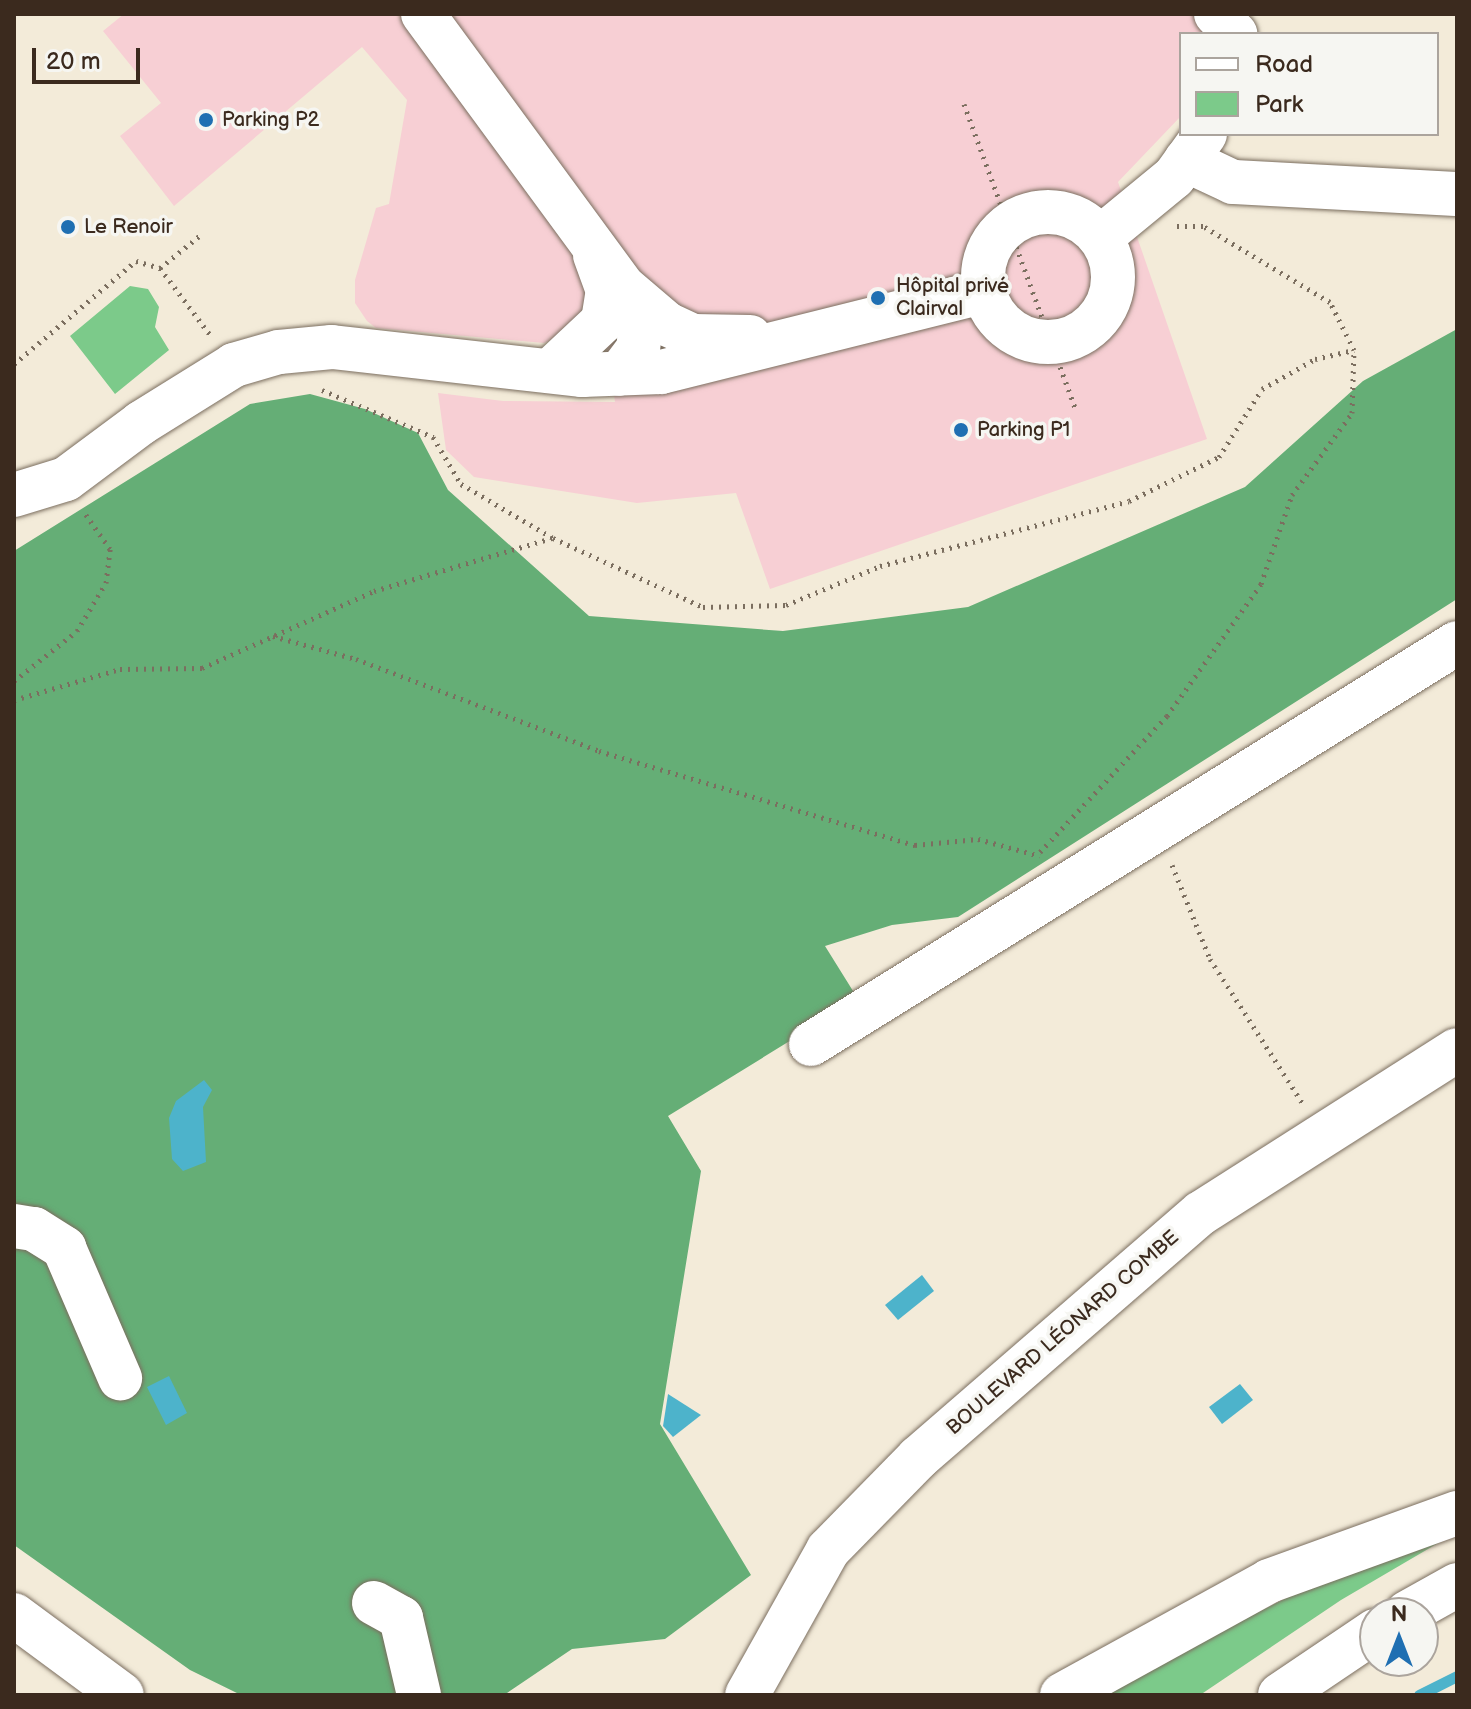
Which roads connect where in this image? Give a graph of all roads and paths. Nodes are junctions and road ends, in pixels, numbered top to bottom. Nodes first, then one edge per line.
1 (423, 14) edge
2 (1216, 14) edge
3 (1233, 32) edge
4 (964, 104) dead end
5 (1188, 157) edge
6 (1457, 194) edge
7 (1152, 215) junction
8 (1008, 224) junction
9 (203, 233) dead end
10 (1101, 237) junction
11 (591, 243) junction
12 (160, 268) junction
13 (625, 287) junction
14 (986, 309) junction
15 (809, 335) junction
16 (1056, 347) junction
17 (1354, 350) junction
18 (279, 352) junction
19 (14, 364) edge
20 (234, 365) junction
21 (550, 371) junction
22 (619, 374) junction
23 (1075, 408) dead end
24 (14, 495) edge
25 (83, 511) dead end
26 (553, 538) junction
27 (273, 636) junction
28 (1457, 643) edge
29 (14, 681) edge
30 (14, 700) edge
31 (1152, 831) junction
32 (1038, 855) junction
33 (1076, 877) junction
34 (811, 1044) dead end
35 (1457, 1050) edge
36 (1323, 1135) junction
37 (14, 1226) edge
38 (120, 1378) dead end
39 (1457, 1513) edge
40 (1457, 1585) edge
41 (1436, 1597) edge
42 (374, 1603) dead end
43 (14, 1615) edge
44 (1359, 1642) edge
45 (122, 1695) edge
46 (419, 1695) edge
47 (747, 1695) edge
48 (1062, 1695) edge
49 (1280, 1695) edge

1 - 11 street
2 - 3 street
4 - 8 path
5 - 6 street
5 - 7 street
7 - 10 street
7 - 17 path
8 - 10 street
8 - 14 street
8 - 16 path
9 - 12 path
10 - 16 street
11 - 13 street
11 - 21 street
12 - 19 path
12 - 20 path
13 - 15 street
13 - 22 street
14 - 15 street
14 - 16 street
14 - 16 path
15 - 22 street
16 - 23 path
17 - 26 path
17 - 32 path
18 - 20 street
18 - 21 street
18 - 26 path
20 - 24 street
21 - 22 street
25 - 29 path
26 - 27 path
27 - 30 path
27 - 32 path
28 - 31 street
31 - 33 street
31 - 36 path
32 - 33 path
33 - 34 street
35 - 36 street, BOULEVARD LÉONARD COMBE
36 - 47 street, BOULEVARD LÉONARD COMBE
37 - 38 street
39 - 48 street
40 - 41 street
42 - 46 street
43 - 45 street
44 - 49 street

